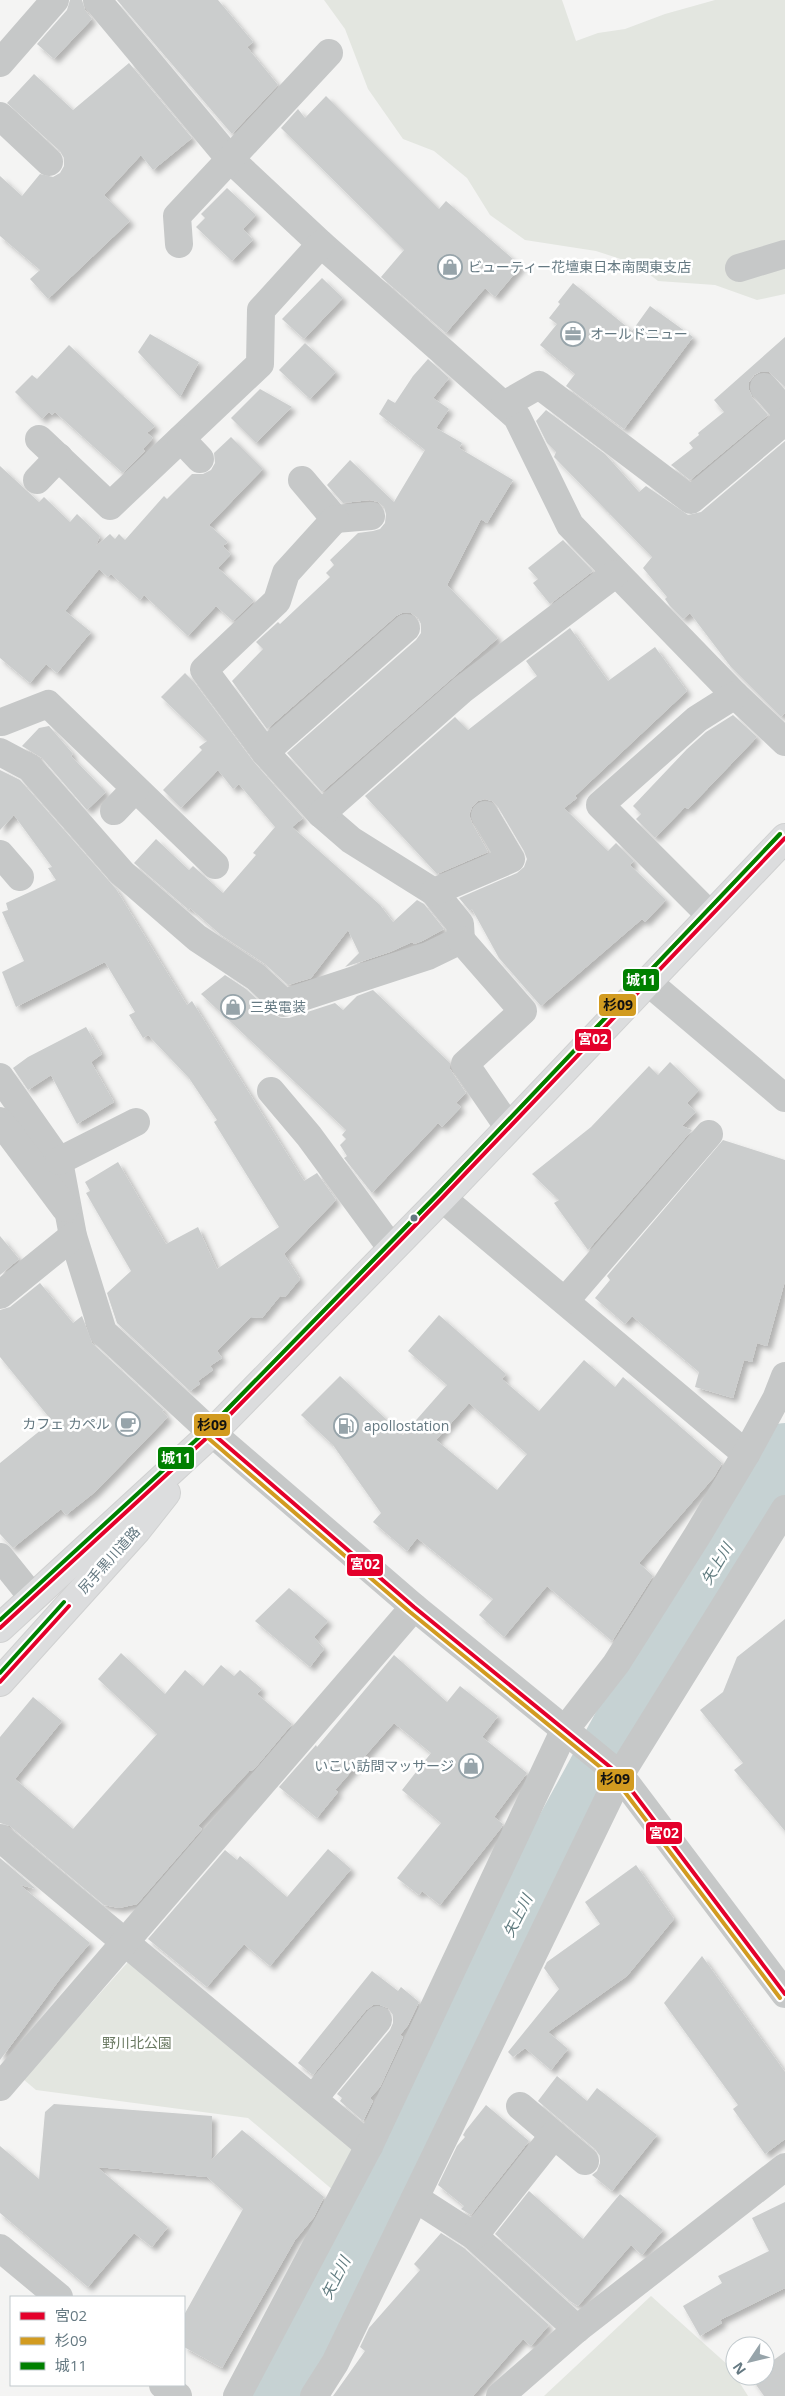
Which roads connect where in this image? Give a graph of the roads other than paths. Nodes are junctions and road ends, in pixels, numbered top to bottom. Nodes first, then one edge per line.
1 (55, 0) edge
2 (97, 0) edge
3 (329, 53) dead end
4 (0, 63) edge
5 (0, 116) edge
6 (229, 158) junction
7 (49, 162) dead end
8 (179, 244) dead end
9 (322, 244) junction
10 (785, 254) edge
11 (739, 268) dead end
12 (764, 387) dead end
13 (504, 405) junction
14 (785, 410) edge
15 (785, 421) edge
16 (39, 439) dead end
17 (182, 439) junction
18 (59, 457) junction
19 (200, 459) dead end
20 (37, 480) dead end
21 (302, 480) dead end
22 (371, 516) dead end
23 (335, 519) junction
24 (616, 574) junction
25 (406, 628) dead end
26 (735, 695) junction
27 (0, 727) edge
28 (785, 742) edge
29 (0, 752) edge
30 (265, 752) junction
31 (135, 789) junction
32 (114, 811) dead end
33 (321, 814) junction
34 (485, 815) dead end
35 (785, 838) edge
36 (0, 854) edge
37 (215, 865) dead end
38 (20, 877) dead end
39 (434, 892) junction
40 (711, 916) junction
41 (461, 940) junction
42 (648, 982) junction
43 (0, 1078) edge
44 (271, 1090) dead end
45 (785, 1098) edge
46 (0, 1121) edge
47 (136, 1122) dead end
48 (509, 1128) junction
49 (708, 1134) dead end
50 (59, 1161) junction
51 (442, 1198) junction
52 (71, 1225) junction
53 (392, 1249) junction
54 (0, 1295) edge
55 (565, 1301) junction
56 (785, 1376) edge
57 (212, 1433) junction
58 (746, 1454) junction
59 (785, 1509) edge
60 (0, 1557) edge
61 (33, 1598) junction
62 (414, 1607) junction
63 (0, 1628) edge
64 (0, 1682) edge
65 (564, 1731) junction
66 (615, 1785) junction
67 (0, 1838) edge
68 (125, 1943) junction
69 (785, 1994) edge
70 (378, 2020) dead end
71 (0, 2087) edge
72 (313, 2099) junction
73 (520, 2106) dead end
74 (554, 2135) junction
75 (369, 2146) junction
76 (585, 2161) dead end
77 (785, 2167) edge
78 (415, 2198) junction
79 (474, 2236) junction
80 (0, 2248) edge
81 (58, 2296) edge
82 (577, 2329) junction
83 (237, 2396) edge
84 (314, 2396) edge
85 (500, 2396) edge

1 - 4 street
2 - 6 street
3 - 6 street
5 - 7 street
6 - 8 street
6 - 9 street
9 - 13 street
9 - 17 street
10 - 11 street
12 - 14 street
13 - 15 street
13 - 24 street
16 - 18 street
17 - 18 street
17 - 19 street
18 - 20 street
21 - 23 street
22 - 23 street
23 - 30 street
24 - 26 street
24 - 33 street
25 - 30 street
26 - 28 street
26 - 40 street
27 - 31 street
29 - 41 street
30 - 33 street
31 - 32 street
31 - 37 street
33 - 39 street
34 - 39 street
35 - 40 main road, 尻手黒川道路
36 - 38 street
39 - 41 street
40 - 42 main road, 尻手黒川道路
41 - 48 street
42 - 45 street
42 - 48 main road, 尻手黒川道路
43 - 50 street
44 - 53 street
46 - 52 street
47 - 50 street
48 - 51 main road, 尻手黒川道路
49 - 55 street
50 - 52 street
51 - 53 main road, 尻手黒川道路
51 - 55 street
52 - 54 street
52 - 57 street
53 - 57 main road, 尻手黒川道路
55 - 58 street
56 - 58 street
57 - 61 main road, 尻手黒川道路
57 - 62 street
57 - 64 main road, 尻手黒川道路
58 - 65 street
59 - 66 street
60 - 61 street
61 - 63 main road, 尻手黒川道路
62 - 65 street
62 - 68 street
65 - 66 street
65 - 75 street
66 - 69 street
66 - 78 street
67 - 68 street
68 - 71 street
68 - 72 street
70 - 72 street
72 - 75 street
73 - 74 street
74 - 76 street
74 - 79 street
75 - 83 street
77 - 82 street
78 - 79 street
78 - 84 street
79 - 82 street
80 - 81 street
82 - 85 street

